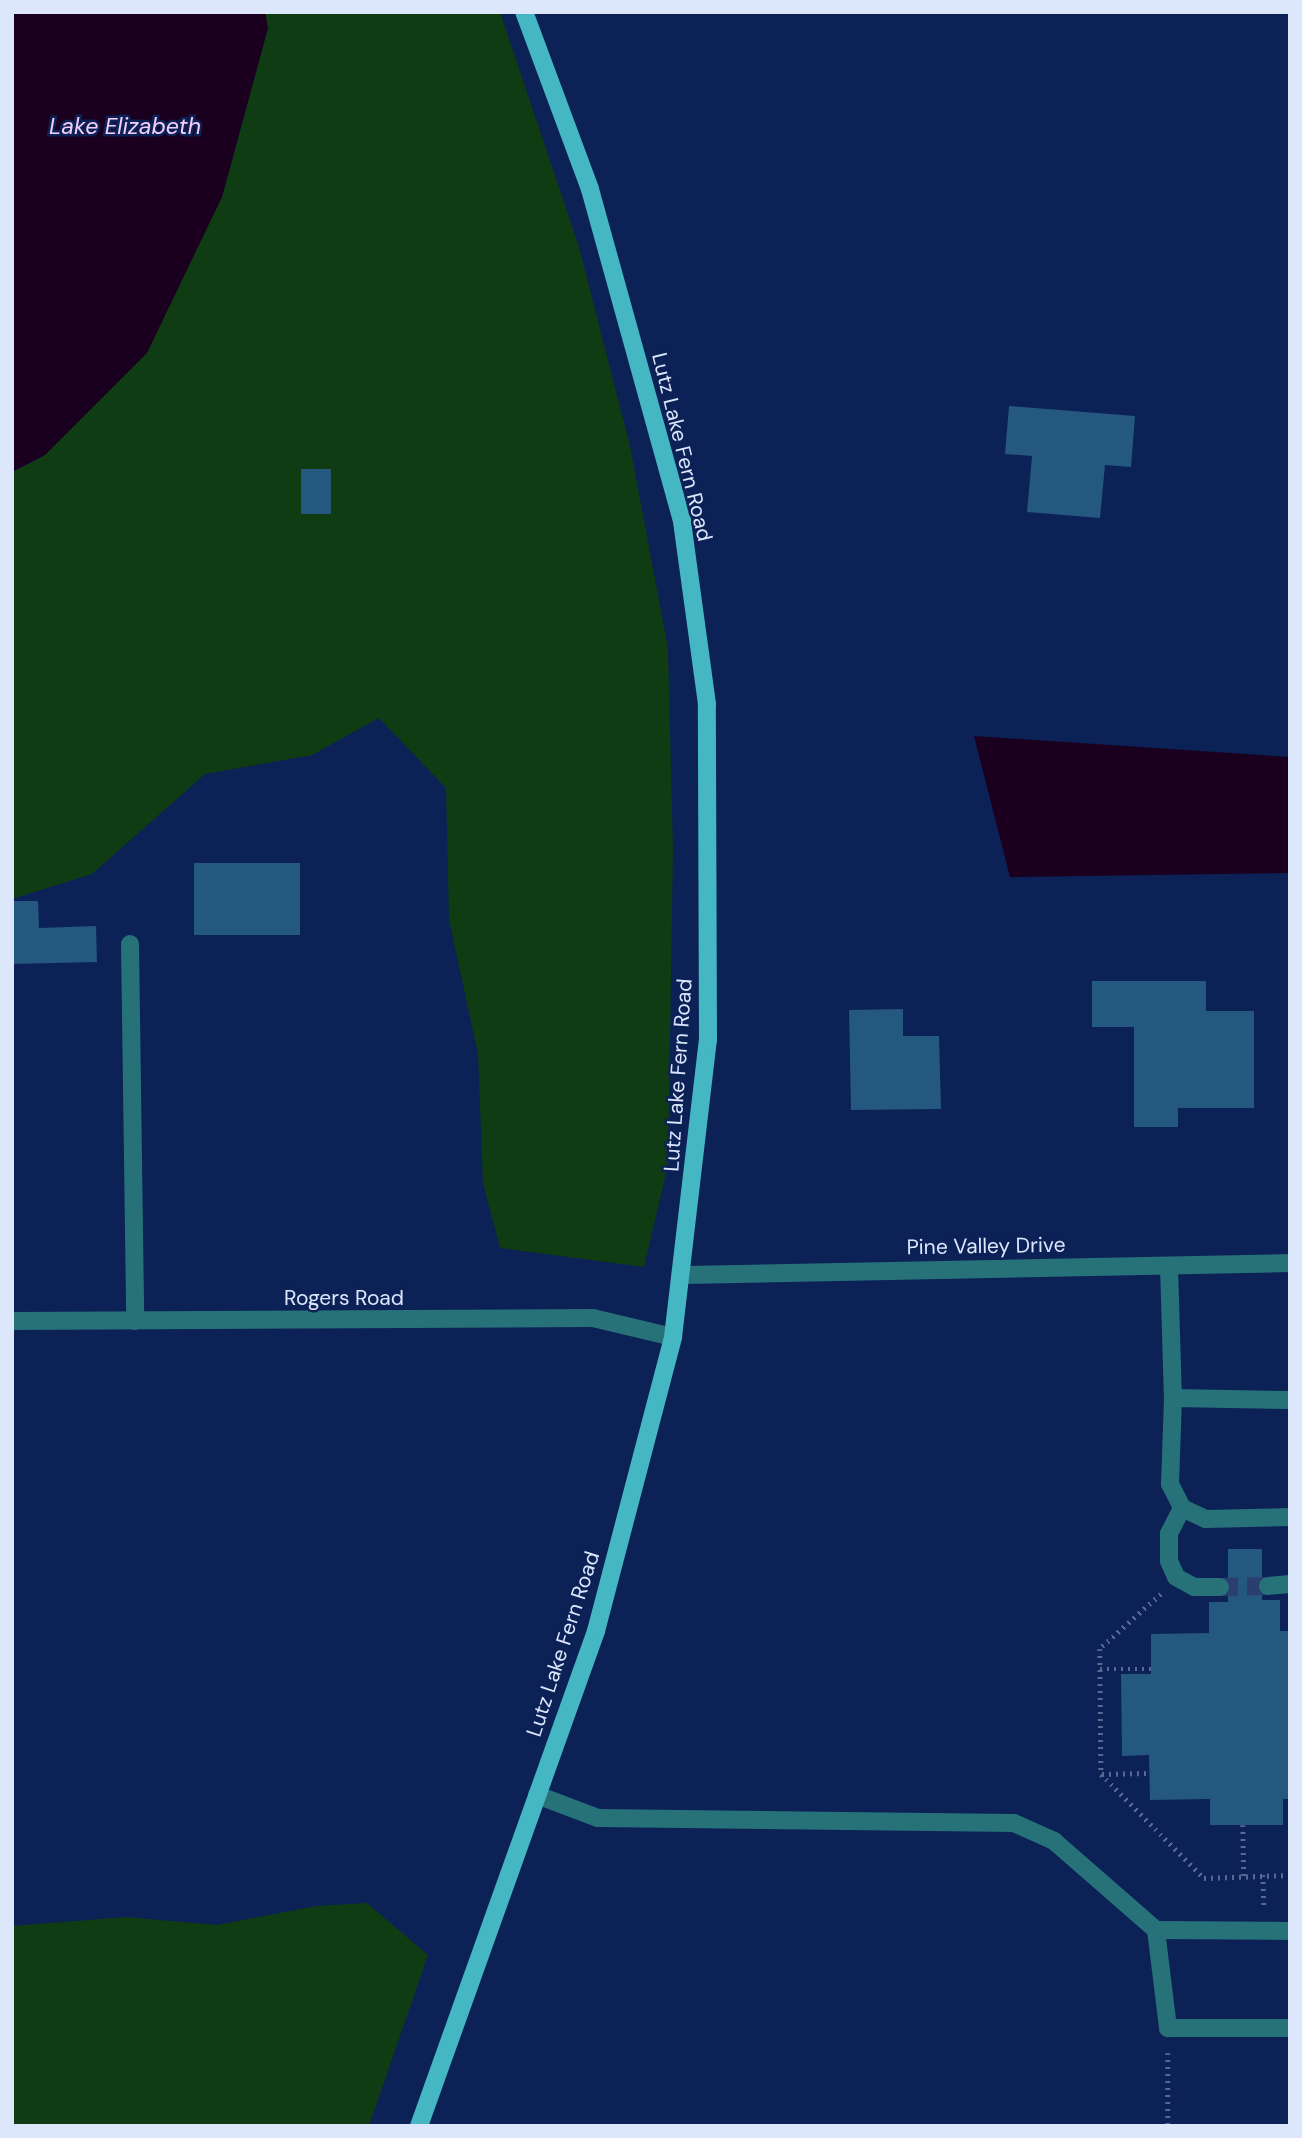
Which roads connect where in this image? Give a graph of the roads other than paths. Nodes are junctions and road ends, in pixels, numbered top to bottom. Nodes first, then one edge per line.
1 (524, 12) edge
2 (130, 943) dead end
3 (1290, 1263) edge
4 (1169, 1266) junction
5 (684, 1275) junction
6 (12, 1321) edge
7 (135, 1321) junction
8 (673, 1337) junction
9 (1173, 1398) junction
10 (1290, 1400) edge
11 (1182, 1508) junction
12 (1290, 1517) edge
13 (1290, 1584) edge
14 (1268, 1586) tunnel mouth
15 (1220, 1587) tunnel mouth
16 (537, 1795) junction
17 (1156, 1930) junction
18 (1290, 1931) edge
19 (1290, 2028) edge
20 (419, 2126) edge

1 - 5 main road, Lutz Lake Fern Road
2 - 7 street
3 - 4 street, Pine Valley Drive
4 - 5 street, Pine Valley Drive
4 - 9 street
5 - 8 main road, Lutz Lake Fern Road
6 - 7 street, Rogers Road
7 - 8 street, Rogers Road
8 - 16 main road, Lutz Lake Fern Road
9 - 10 street
9 - 11 street
11 - 12 street
11 - 15 street
13 - 14 street
16 - 17 street
16 - 20 main road, Lutz Lake Fern Road
17 - 18 street
17 - 19 street

